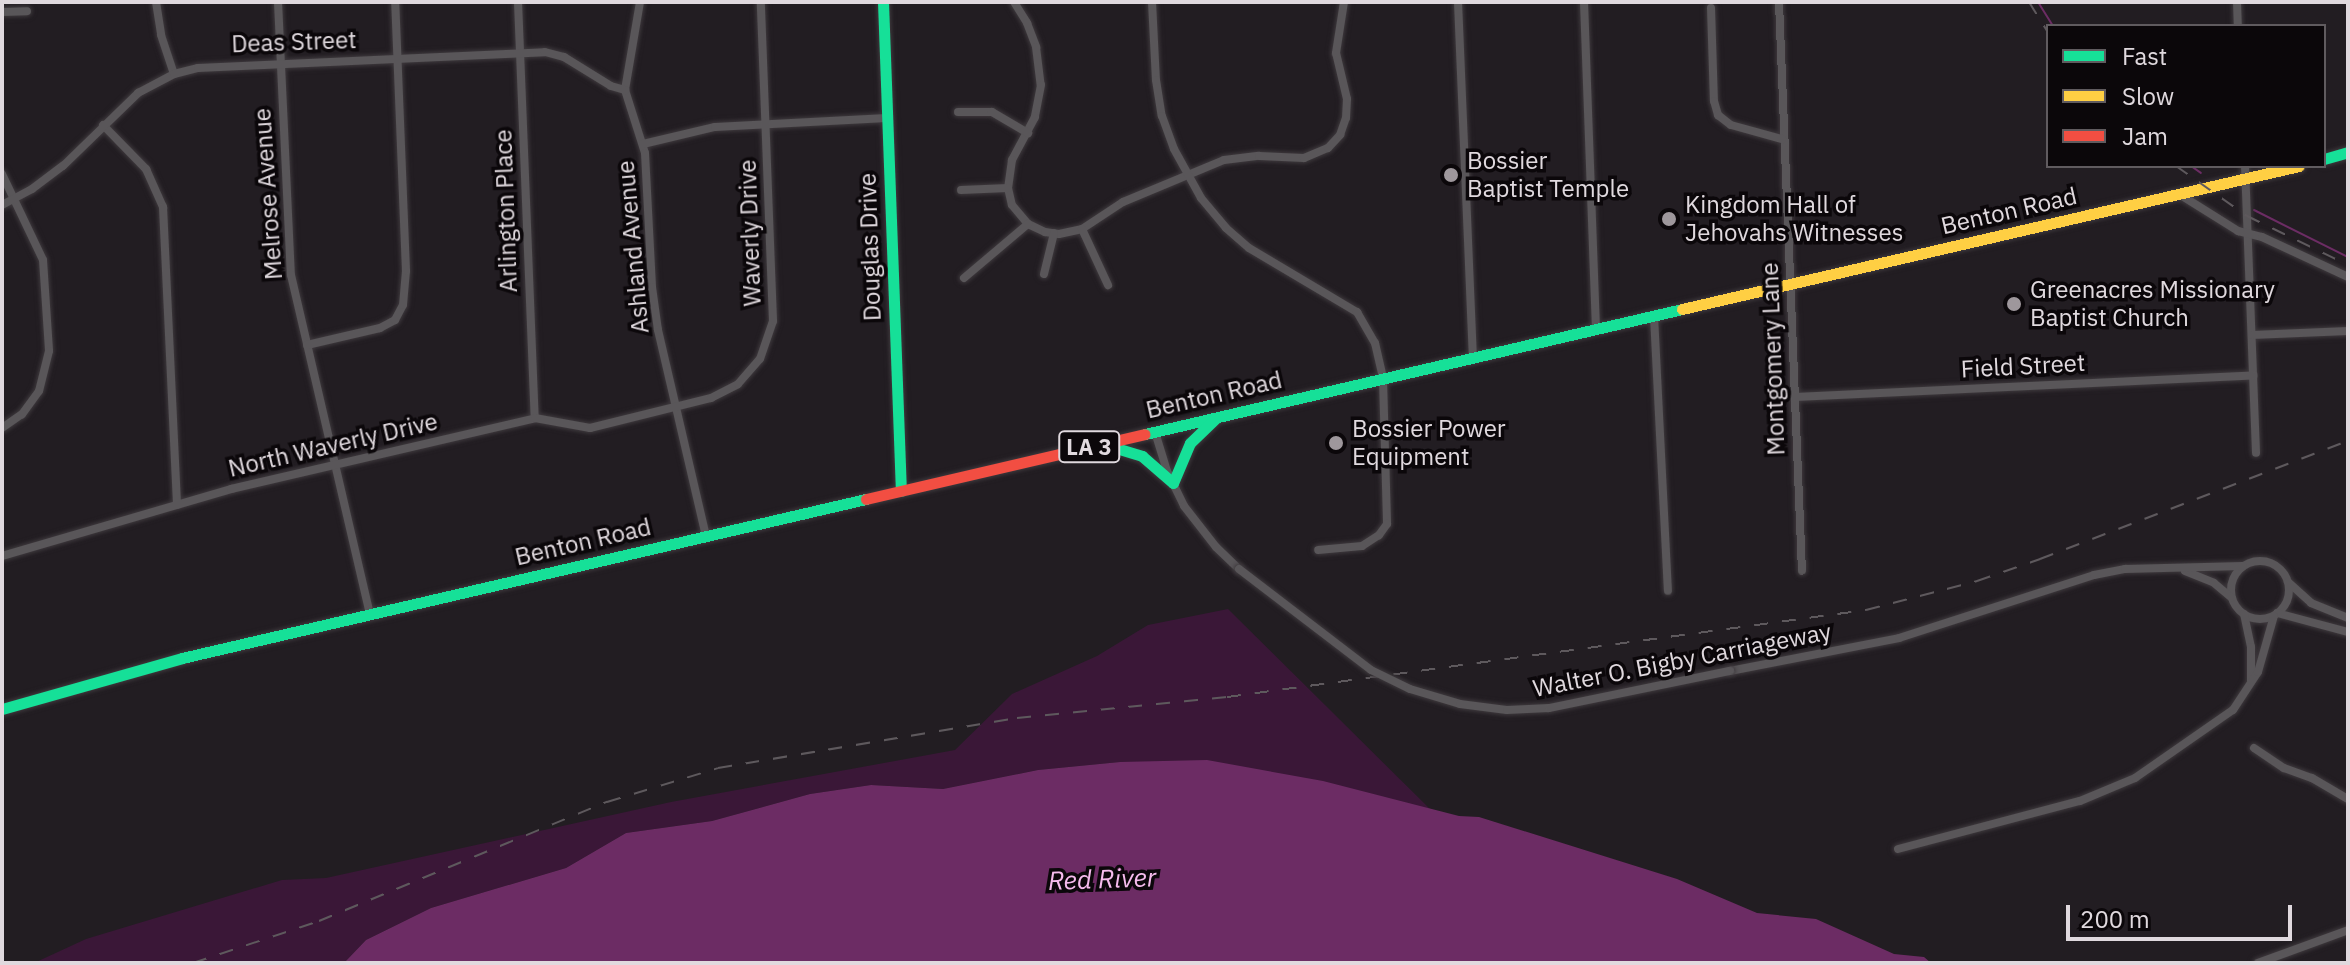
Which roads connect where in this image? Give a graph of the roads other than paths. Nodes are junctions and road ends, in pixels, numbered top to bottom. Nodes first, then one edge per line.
1 (156, 2) edge
2 (278, 2) edge
3 (395, 2) edge
4 (518, 2) edge
5 (640, 2) edge
6 (761, 2) edge
7 (883, 2) edge
8 (1014, 2) edge
9 (1152, 2) edge
10 (1344, 2) edge
11 (1458, 2) edge
12 (1584, 2) edge
13 (1779, 2) edge
14 (2237, 2) edge
15 (1711, 8) dead end
16 (27, 11) dead end
17 (2, 12) edge
18 (2238, 24) edge
19 (520, 53) junction
20 (397, 58) junction
21 (280, 62) junction
22 (174, 74) junction
23 (625, 90) junction
24 (958, 112) dead end
25 (887, 118) junction
26 (766, 123) junction
27 (103, 125) junction
28 (1028, 133) junction
29 (1782, 139) junction
30 (643, 144) junction
31 (2348, 152) edge
32 (2326, 158) edge
33 (2281, 168) edge
34 (2245, 172) edge
35 (2, 174) edge
36 (1187, 175) junction
37 (1008, 188) junction
38 (961, 190) dead end
39 (2179, 194) junction
40 (15, 199) junction
41 (2, 205) edge
42 (1028, 224) junction
43 (1082, 229) junction
44 (1054, 233) junction
45 (2248, 235) junction
46 (1044, 274) dead end
47 (2348, 277) edge
48 (964, 278) dead end
49 (1108, 285) dead end
50 (1790, 285) junction
51 (1654, 316) junction
52 (1596, 330) junction
53 (2348, 331) edge
54 (2252, 335) junction
55 (307, 345) junction
56 (1473, 359) junction
57 (2253, 375) junction
58 (1383, 379) junction
59 (1794, 397) junction
60 (676, 407) junction
61 (1218, 417) junction
62 (535, 418) junction
63 (2, 428) edge
64 (1155, 432) junction
65 (1103, 444) junction
66 (2256, 453) dead end
67 (335, 465) junction
68 (1173, 483) junction
69 (901, 491) junction
70 (177, 505) junction
71 (706, 537) junction
72 (1318, 550) dead end
73 (2, 556) edge
74 (2243, 566) junction
75 (2181, 569) junction
76 (1802, 571) dead end
77 (2288, 582) junction
78 (1668, 591) dead end
79 (2233, 600) junction
80 (370, 614) junction
81 (2244, 614) junction
82 (2275, 614) junction
83 (2348, 618) edge
84 (2348, 632) edge
85 (2251, 682) junction
86 (2, 709) edge
87 (2254, 748) dead end
88 (2348, 799) edge
89 (1898, 849) dead end
90 (2348, 930) edge
91 (2258, 963) edge

1 - 22 street
2 - 21 street, Melrose Avenue
3 - 20 street
4 - 19 street, Arlington Place
5 - 23 street, Ashland Avenue
6 - 26 street, Waverly Drive
7 - 25 main road, Douglas Drive
8 - 28 street
9 - 36 street
10 - 36 street
11 - 56 street
12 - 52 street
13 - 29 street, Montgomery Lane
14 - 18 street
15 - 29 street
16 - 17 street
19 - 20 street, Deas Street
19 - 23 street, Deas Street
19 - 62 street, Arlington Place
20 - 21 street, Deas Street
20 - 55 street
21 - 22 street, Deas Street
21 - 55 street, Melrose Avenue
22 - 27 street, Deas Street
23 - 30 street, Ashland Avenue
24 - 28 street
25 - 26 street
25 - 69 main road, Douglas Drive
26 - 30 street
26 - 60 street, Waverly Drive
27 - 40 street, Deas Street
27 - 70 street
28 - 37 street
29 - 50 street, Montgomery Lane
30 - 60 street, Ashland Avenue
31 - 32 main road
33 - 34 main road, Benton Road / LA 3
34 - 39 main road, Benton Road / LA 3
34 - 45 street
35 - 40 street
36 - 43 street
36 - 58 street
37 - 38 street
37 - 42 street
39 - 45 street
39 - 50 main road, Benton Road / LA 3
40 - 41 street, Deas Street
40 - 63 street
42 - 44 street
42 - 48 street
43 - 44 street
43 - 49 street
44 - 46 street
45 - 47 street
45 - 54 street
50 - 51 main road, Benton Road / LA 3
50 - 59 street, Montgomery Lane
51 - 52 main road, Benton Road / LA 3
51 - 78 street
52 - 56 main road, Benton Road / LA 3
53 - 54 street
54 - 57 street
55 - 67 street, Melrose Avenue
56 - 58 main road, Benton Road / LA 3
57 - 59 street, Field Street
57 - 66 street
58 - 61 main road, Benton Road / LA 3
58 - 72 street
59 - 76 street, Montgomery Lane
60 - 62 street, North Waverly Drive
60 - 71 street, Ashland Avenue
61 - 64 main road, Benton Road / LA 3
61 - 68 main road
62 - 67 street, North Waverly Drive
64 - 65 main road, Benton Road / LA 3
64 - 68 street, Walter O. Bigby Carriageway
65 - 68 main road
65 - 69 main road, Benton Road / LA 3
67 - 70 street, North Waverly Drive
67 - 80 street, Melrose Avenue
68 - 75 street, Walter O. Bigby Carriageway, bridge
69 - 71 main road, Benton Road / LA 3
70 - 73 street, North Waverly Drive
71 - 80 main road, Benton Road / LA 3
74 - 75 street, Walter O. Bigby Carriageway
74 - 77 street
74 - 79 street
75 - 79 street, Walter O. Bigby Carriageway
77 - 82 street
77 - 83 street
79 - 81 street
80 - 86 main road, Benton Road / LA 3
81 - 82 street
81 - 85 street
82 - 84 street
82 - 85 street
85 - 89 street
87 - 88 street
90 - 91 street

